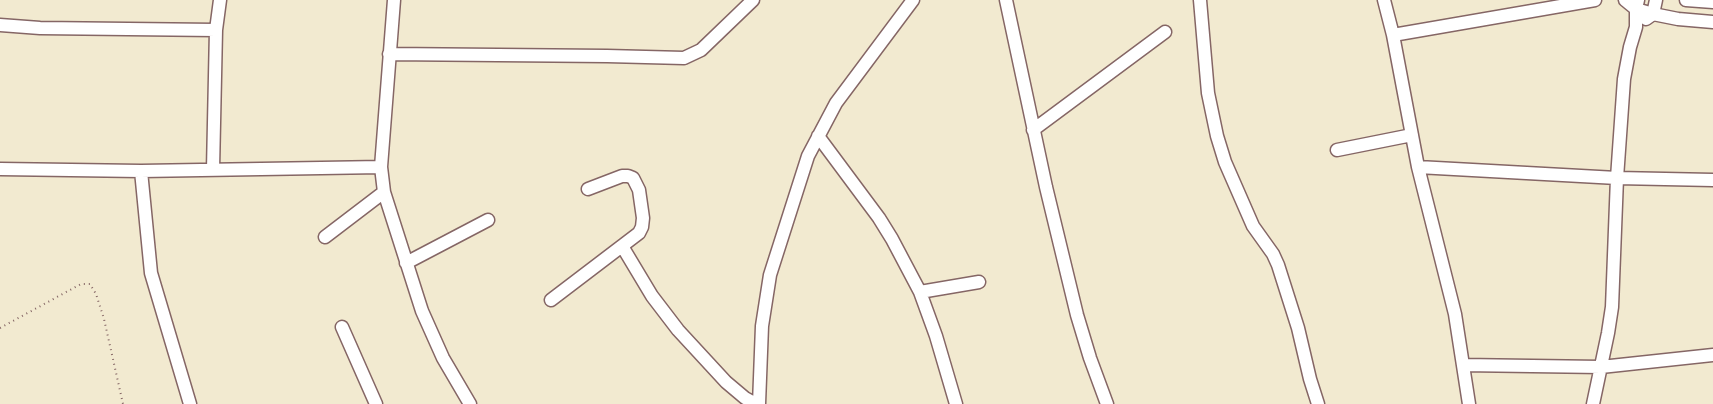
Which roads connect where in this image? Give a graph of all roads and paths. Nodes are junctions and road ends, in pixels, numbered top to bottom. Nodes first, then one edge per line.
1 (220, 0) edge
2 (394, 0) edge
3 (753, 0) edge
4 (913, 0) edge
5 (1006, 0) edge
6 (1200, 0) edge
7 (1384, 0) edge
8 (1595, 0) edge
9 (1625, 0) edge
10 (1656, 0) edge
11 (1686, 0) edge
12 (1567, 2) edge
13 (1713, 2) edge
14 (1637, 5) edge
15 (1653, 14) junction
16 (1713, 22) edge
17 (0, 25) edge
18 (1636, 27) junction
19 (216, 30) junction
20 (1165, 32) dead end
21 (1393, 35) junction
22 (390, 54) junction
23 (1034, 130) junction
24 (1412, 135) junction
25 (818, 136) junction
26 (1337, 150) dead end
27 (381, 167) junction
28 (1418, 167) junction
29 (214, 168) junction
30 (0, 169) edge
31 (141, 171) junction
32 (1617, 178) junction
33 (1713, 180) edge
34 (588, 189) dead end
35 (384, 192) junction
36 (488, 220) dead end
37 (325, 237) dead end
38 (622, 246) junction
39 (406, 263) junction
40 (979, 282) dead end
41 (920, 292) junction
42 (551, 300) dead end
43 (342, 327) dead end
44 (0, 328) edge
45 (1713, 355) edge
46 (1464, 365) junction
47 (1602, 367) junction
48 (124, 404) edge
49 (190, 404) edge
50 (376, 404) edge
51 (470, 404) edge
52 (758, 404) edge
53 (956, 404) edge
54 (1107, 404) edge
55 (1318, 404) edge
56 (1469, 404) edge
57 (1593, 404) edge

1 - 19 street
2 - 22 street
3 - 22 street
4 - 25 street
5 - 23 street
6 - 55 street
7 - 21 street
8 - 12 street
9 - 14 street
10 - 15 street
11 - 13 street
12 - 21 street
14 - 15 street
14 - 18 street
15 - 16 street
15 - 18 street
17 - 19 street
18 - 32 street
19 - 29 street
20 - 23 street
21 - 24 street
22 - 27 street
23 - 54 street
24 - 26 street
24 - 28 street
25 - 41 street
25 - 52 street
27 - 29 street
27 - 35 street
28 - 32 street
28 - 46 street
29 - 31 street
30 - 31 street
31 - 49 street
32 - 33 street
32 - 47 street
34 - 38 street
35 - 37 street
35 - 39 street
36 - 39 street
38 - 42 street
38 - 52 street
39 - 51 street
40 - 41 street
41 - 53 street
43 - 50 street
44 - 48 path
45 - 47 street
46 - 47 street
46 - 56 street
47 - 57 street

